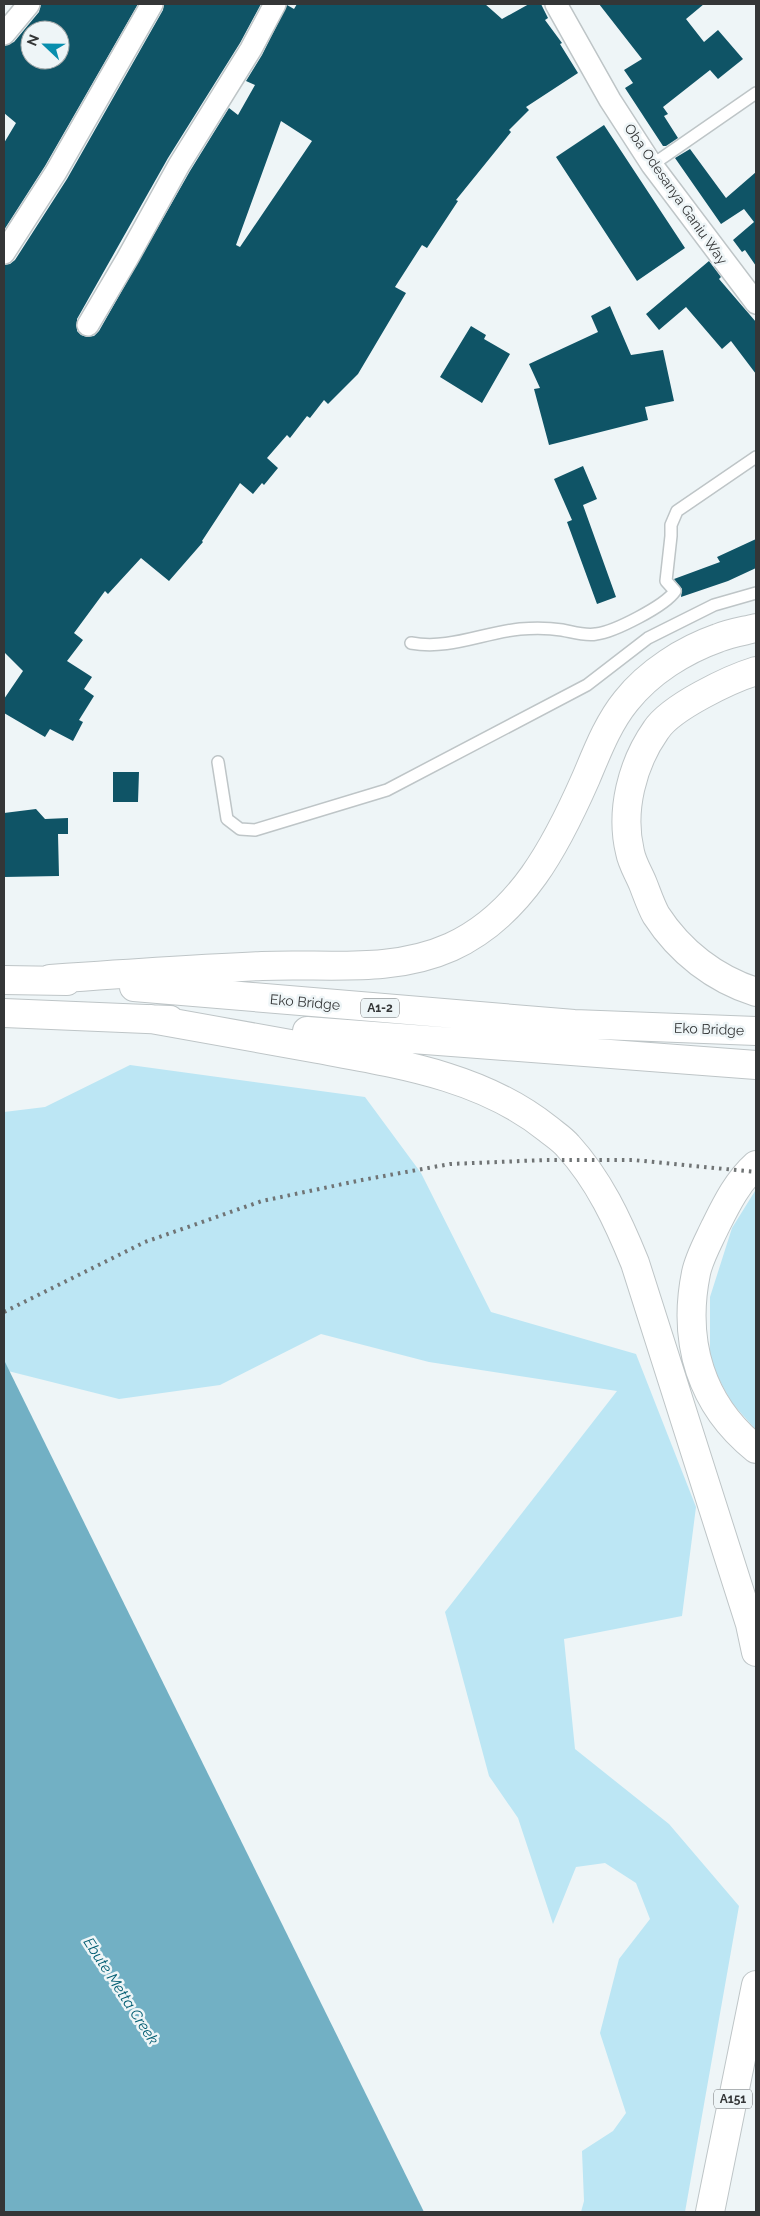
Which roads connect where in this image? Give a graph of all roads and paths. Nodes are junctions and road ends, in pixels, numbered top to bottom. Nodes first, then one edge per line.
1 (29, 4) edge
2 (152, 4) edge
3 (275, 4) edge
4 (556, 4) edge
5 (4, 34) edge
6 (756, 93) edge
7 (652, 166) junction
8 (4, 253) edge
9 (756, 303) edge
10 (88, 325) dead end
11 (756, 457) edge
12 (756, 593) edge
13 (756, 628) edge
14 (411, 643) dead end
15 (756, 672) edge
16 (218, 762) dead end
17 (50, 979) junction
18 (4, 980) edge
19 (756, 992) edge
20 (4, 1013) edge
21 (151, 1019) junction
22 (756, 1031) edge
23 (756, 1065) edge
24 (756, 1164) edge
25 (756, 1449) edge
26 (756, 1652) edge
27 (756, 1985) edge
28 (710, 2212) edge

1 - 5 street
2 - 8 street
3 - 10 street
4 - 7 street, Oba Odesanya Ganiu Way
6 - 7 lane
7 - 9 street, Oba Odesanya Ganiu Way
11 - 14 lane
12 - 16 lane
13 - 17 main road
15 - 19 main road
17 - 18 main road, Eko Bridge / A1-2
17 - 22 main road, Eko Bridge / A1-2
20 - 21 main road, Eko Bridge / A1-2
21 - 23 main road, Eko Bridge / A1-2
21 - 26 main road
24 - 25 main road
27 - 28 main road, A151

